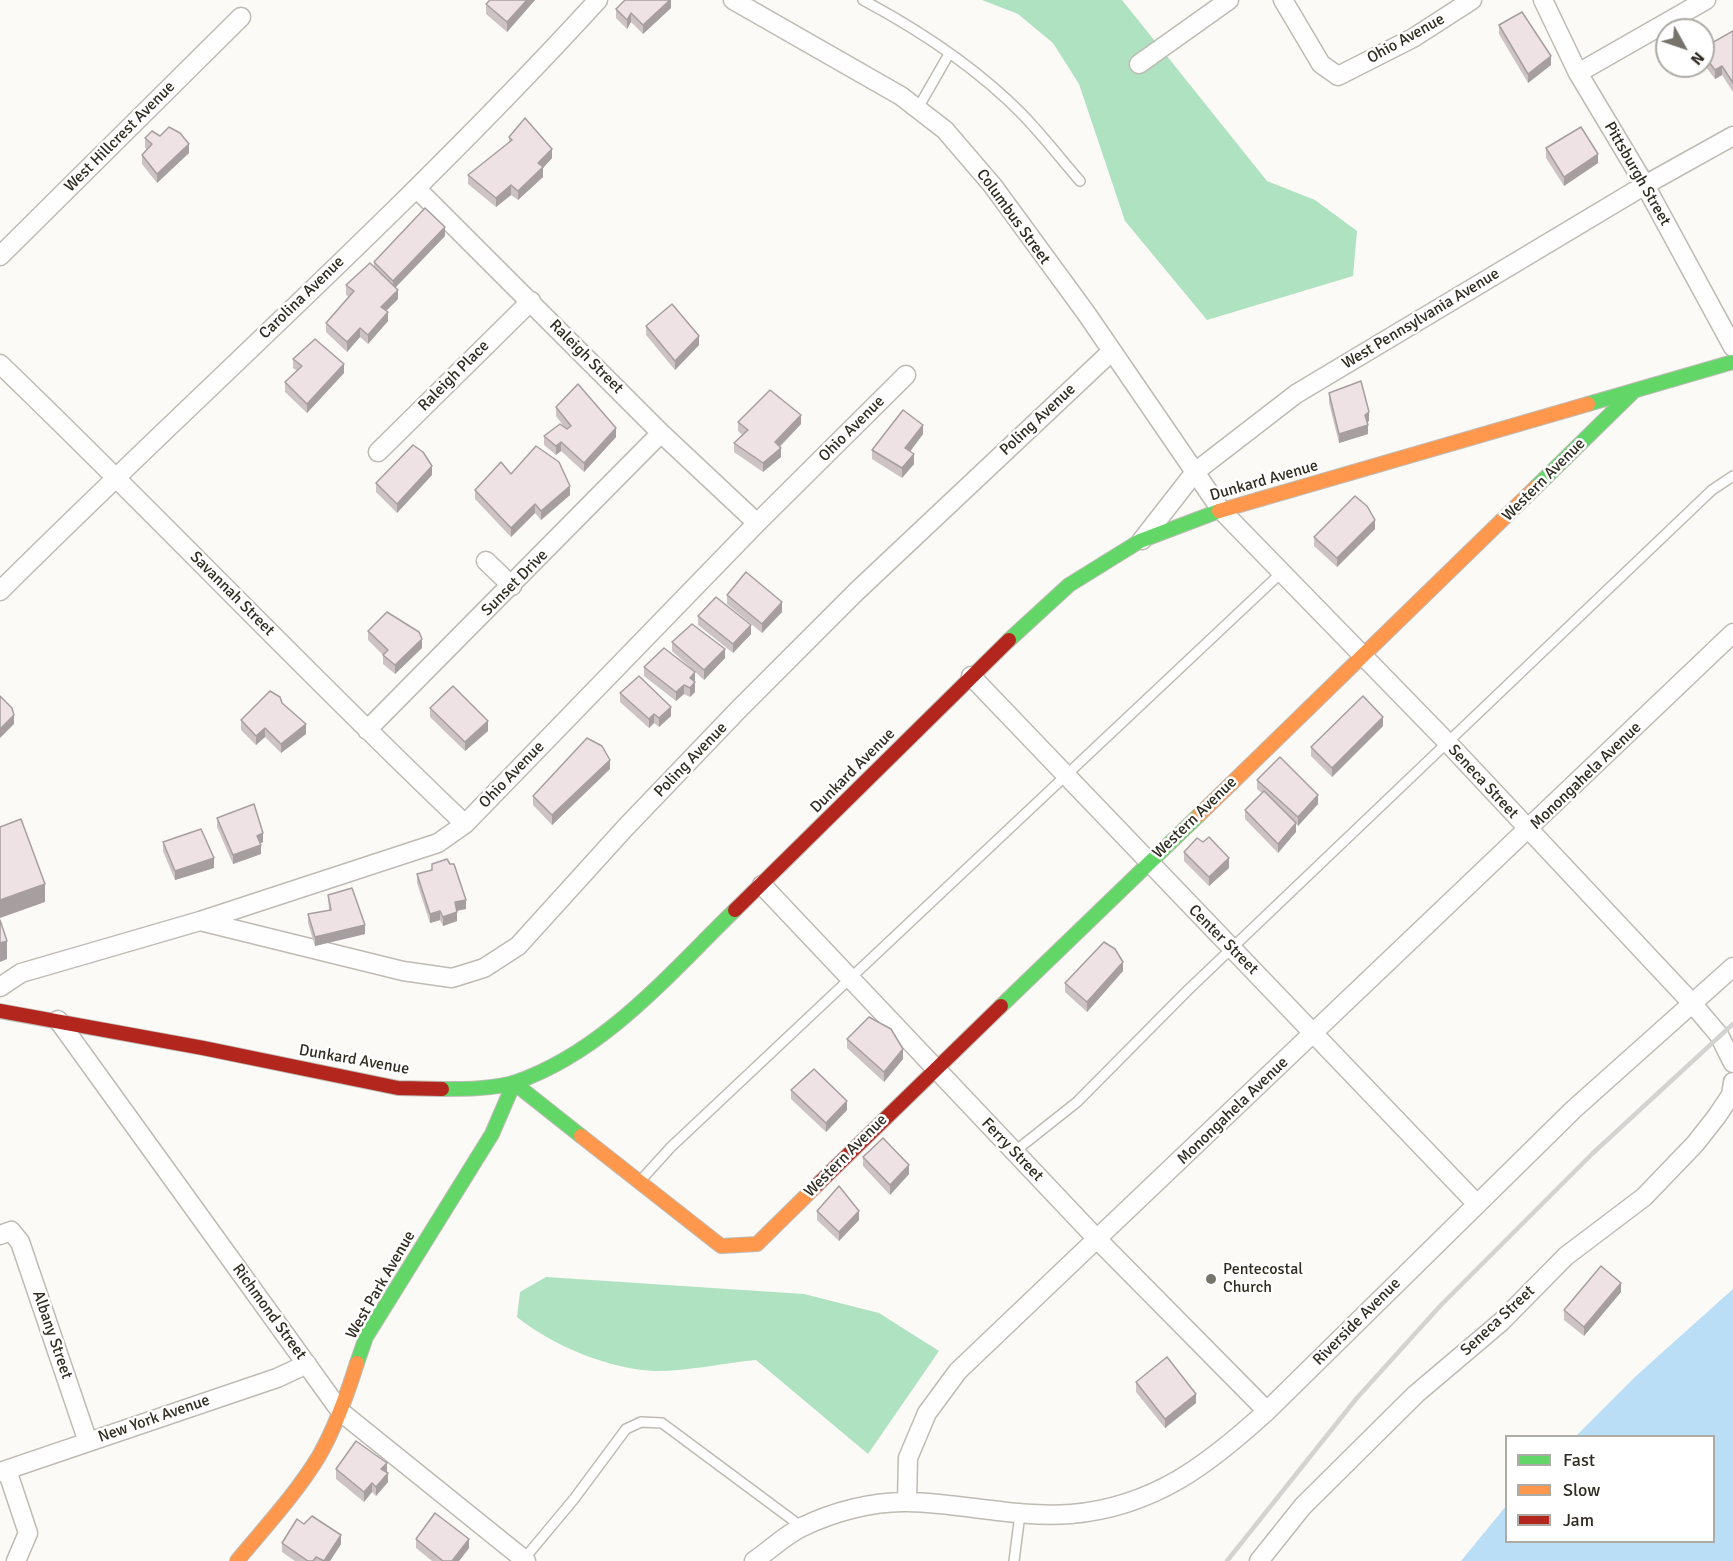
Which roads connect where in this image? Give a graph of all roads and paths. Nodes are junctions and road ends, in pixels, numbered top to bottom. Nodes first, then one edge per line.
1 (598, 0) edge
2 (733, 0) edge
3 (863, 0) edge
4 (1229, 0) edge
5 (1283, 0) edge
6 (1472, 0) edge
7 (1543, 0) edge
8 (1706, 0) edge
9 (241, 17) dead end
10 (949, 54) junction
11 (1139, 64) dead end
12 (1578, 73) junction
13 (918, 108) junction
14 (1733, 136) edge
15 (1080, 181) dead end
16 (1645, 185) junction
17 (417, 189) junction
18 (0, 256) edge
19 (531, 301) junction
20 (1733, 347) edge
21 (1112, 351) junction
22 (1733, 362) edge
23 (0, 364) edge
24 (906, 375) dead end
25 (1633, 392) junction
26 (661, 433) junction
27 (378, 452) dead end
28 (1195, 472) junction
29 (116, 476) junction
30 (1733, 476) edge
31 (1221, 510) junction
32 (757, 523) junction
33 (1140, 541) junction
34 (486, 561) dead end
35 (1281, 573) junction
36 (512, 586) junction
37 (0, 591) edge
38 (1733, 633) edge
39 (1364, 657) junction
40 (971, 676) junction
41 (367, 730) junction
42 (1447, 742) junction
43 (1067, 777) junction
44 (465, 824) junction
45 (1528, 831) junction
46 (1148, 863) junction
47 (762, 885) junction
48 (200, 921) junction
49 (1232, 949) junction
50 (1733, 967) edge
51 (851, 980) junction
52 (0, 987) edge
53 (1691, 1002) junction
54 (0, 1011) edge
55 (58, 1020) junction
56 (1315, 1033) junction
57 (1733, 1063) edge
58 (935, 1069) junction
59 (1733, 1082) edge
60 (514, 1083) junction
61 (1014, 1152) junction
62 (639, 1182) junction
63 (1476, 1203) junction
64 (6, 1233) edge
65 (1098, 1240) junction
66 (307, 1364) junction
67 (1267, 1411) junction
68 (340, 1412) junction
69 (87, 1442) junction
70 (3, 1471) edge
71 (907, 1502) junction
72 (1020, 1514) junction
73 (801, 1527) junction
74 (524, 1560) edge
75 (16, 1561) edge
76 (237, 1561) edge
77 (754, 1561) edge
78 (1014, 1561) edge
79 (1259, 1561) edge

1 - 17 street, Carolina Avenue
2 - 13 street, Columbus Street
3 - 10 lane
4 - 11 street
5 - 6 street, Ohio Avenue
7 - 12 street, Pittsburgh Street
8 - 12 street
9 - 18 street, West Hillcrest Avenue
10 - 13 lane
10 - 15 lane
12 - 16 street, Pittsburgh Street
13 - 21 street, Columbus Street
14 - 16 street, West Pennsylvania Avenue
16 - 20 street, Pittsburgh Street
16 - 28 street, West Pennsylvania Avenue
17 - 19 street, Raleigh Street
17 - 29 street, Carolina Avenue
19 - 26 street, Raleigh Street
19 - 27 street, Raleigh Place
21 - 28 street, Columbus Street
21 - 48 street, Poling Avenue
22 - 25 street, Dunkard Avenue
23 - 29 street, Savannah Street
24 - 32 street, Ohio Avenue
25 - 31 street, Dunkard Avenue
25 - 39 street, Western Avenue
26 - 32 street, Raleigh Street
26 - 36 street, Sunset Drive
28 - 31 street, Columbus Street
28 - 33 street, West Pennsylvania Avenue
29 - 37 street, Carolina Avenue
29 - 41 street, Savannah Street
30 - 42 lane
31 - 33 street, Dunkard Avenue
31 - 35 street, Seneca Street
32 - 44 street, Ohio Avenue
33 - 40 street, Dunkard Avenue
34 - 36 street
35 - 39 street, Seneca Street
35 - 43 lane
36 - 41 street, Sunset Drive
38 - 45 street, Monongahela Avenue
39 - 42 street, Seneca Street
39 - 46 street, Western Avenue
40 - 43 street, Center Street
40 - 47 street, Dunkard Avenue
41 - 44 street, Savannah Street
42 - 45 street, Seneca Street
42 - 49 lane
43 - 46 street, Center Street
43 - 51 lane
44 - 48 street, Ohio Avenue
45 - 53 street, Seneca Street
45 - 56 street, Monongahela Avenue
46 - 49 street, Center Street
46 - 58 street, Western Avenue
47 - 51 street, Ferry Street
47 - 60 street, Dunkard Avenue
48 - 52 street, Ohio Avenue
49 - 56 street, Center Street
49 - 61 lane
50 - 53 street, Riverside Avenue
51 - 58 street, Ferry Street
51 - 62 lane
53 - 57 street, Seneca Street
53 - 63 street, Riverside Avenue
54 - 55 street, Dunkard Avenue
55 - 60 street, Dunkard Avenue
55 - 66 street, Richmond Street
56 - 63 street, Center Street
56 - 65 street, Monongahela Avenue
58 - 61 street, Ferry Street
58 - 62 street, Western Avenue
59 - 79 street, Seneca Street
60 - 62 street
60 - 68 street, West Park Avenue
61 - 65 street, Ferry Street
63 - 67 street, Riverside Avenue
64 - 69 street, Albany Street
65 - 67 street, Ferry Street
65 - 71 street, Monongahela Avenue
66 - 68 street, Richmond Street
66 - 69 street, New York Avenue
67 - 72 street, Riverside Avenue
68 - 74 street, Richmond Street
68 - 76 street, West Park Avenue
69 - 70 street, New York Avenue
70 - 75 street
71 - 72 street, Riverside Avenue
71 - 73 street
72 - 78 lane
73 - 74 lane
73 - 77 street

